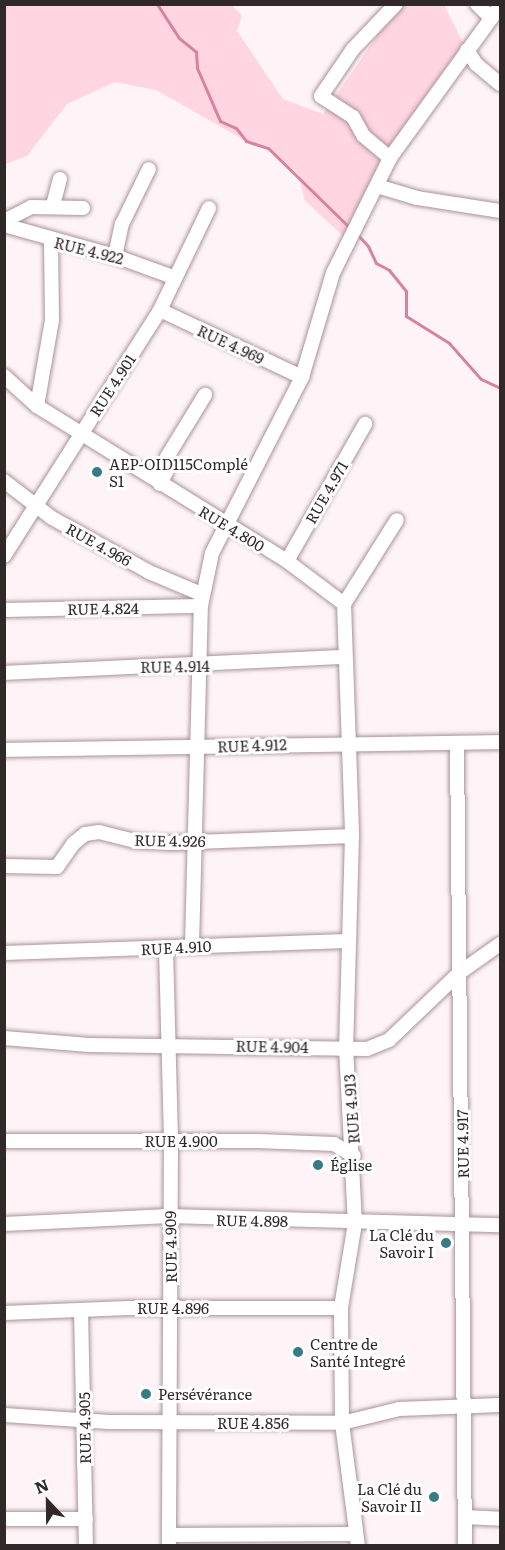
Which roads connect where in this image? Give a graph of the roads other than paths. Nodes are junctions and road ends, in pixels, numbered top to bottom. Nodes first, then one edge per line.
1 (396, 4) edge
2 (477, 4) edge
3 (501, 6) edge
4 (491, 18) junction
5 (467, 50) junction
6 (501, 84) edge
7 (390, 158) junction
8 (149, 169) dead end
9 (60, 179) dead end
10 (377, 186) junction
11 (53, 205) junction
12 (83, 208) dead end
13 (209, 208) dead end
14 (501, 211) edge
15 (4, 223) edge
16 (51, 241) junction
17 (115, 256) junction
18 (173, 277) junction
19 (160, 310) junction
20 (4, 376) edge
21 (302, 377) junction
22 (205, 395) dead end
23 (37, 406) junction
24 (365, 424) dead end
25 (81, 433) junction
26 (4, 481) edge
27 (160, 484) junction
28 (38, 505) junction
29 (397, 520) dead end
30 (227, 524) junction
31 (4, 556) edge
32 (287, 561) junction
33 (201, 600) junction
34 (344, 604) junction
35 (4, 610) edge
36 (345, 657) junction
37 (201, 667) junction
38 (4, 674) edge
39 (348, 742) junction
40 (501, 742) edge
41 (457, 743) junction
42 (198, 746) junction
43 (4, 750) edge
44 (352, 836) junction
45 (197, 841) junction
46 (4, 866) edge
47 (347, 941) junction
48 (501, 944) edge
49 (192, 945) junction
50 (166, 949) junction
51 (4, 953) edge
52 (459, 973) junction
53 (4, 1038) edge
54 (165, 1045) junction
55 (346, 1047) junction
56 (171, 1140) junction
57 (4, 1141) edge
58 (354, 1156) junction
59 (169, 1216) junction
60 (355, 1223) junction
61 (4, 1224) edge
62 (501, 1225) edge
63 (463, 1226) junction
64 (171, 1307) junction
65 (341, 1308) junction
66 (81, 1310) junction
67 (4, 1313) edge
68 (465, 1405) junction
69 (501, 1405) edge
70 (4, 1415) edge
71 (85, 1419) junction
72 (171, 1422) junction
73 (342, 1423) junction
74 (465, 1517) junction
75 (4, 1519) edge
76 (86, 1519) junction
77 (501, 1519) edge
78 (169, 1540) edge
79 (357, 1540) edge
80 (86, 1545) edge
81 (465, 1545) edge

1 - 7 street
2 - 4 street
3 - 4 street
4 - 5 street
5 - 6 street
5 - 7 street
7 - 10 street
8 - 17 street
9 - 11 street
10 - 14 street
10 - 21 street
11 - 12 street
11 - 15 street
13 - 18 street, RUE 4.901
15 - 16 street, RUE 4.922
16 - 17 street, RUE 4.922
16 - 23 street
17 - 18 street, RUE 4.922
18 - 19 street, RUE 4.901
19 - 21 street, RUE 4.969
19 - 25 street, RUE 4.901
20 - 23 street, RUE 4.800
21 - 30 street
22 - 27 street
23 - 25 street, RUE 4.800
24 - 32 street, RUE 4.971
25 - 27 street, RUE 4.800
25 - 28 street, RUE 4.901
26 - 28 street, RUE 4.966
27 - 30 street, RUE 4.800
28 - 31 street, RUE 4.901
28 - 33 street, RUE 4.966
29 - 34 street
30 - 32 street, RUE 4.800
30 - 33 street
32 - 34 street, RUE 4.800
33 - 35 street, RUE 4.824
33 - 37 street
34 - 36 street
36 - 37 street, RUE 4.914
36 - 39 street
37 - 38 street, RUE 4.914
37 - 42 street
39 - 41 street, RUE 4.912
39 - 42 street, RUE 4.912
39 - 44 street, RUE 4.913
40 - 41 street, RUE 4.912
41 - 52 street, RUE 4.917
42 - 43 street, RUE 4.912
42 - 45 street
44 - 45 street, RUE 4.926
44 - 47 street, RUE 4.913
45 - 46 street, RUE 4.926
45 - 49 street
47 - 49 street, RUE 4.910
47 - 55 street, RUE 4.913
48 - 52 street, RUE 4.904
49 - 50 street, RUE 4.910
50 - 51 street, RUE 4.910
50 - 54 street, RUE 4.909
52 - 55 street, RUE 4.904
52 - 63 street, RUE 4.917
53 - 54 street, RUE 4.904
54 - 55 street, RUE 4.904
54 - 56 street, RUE 4.909
55 - 58 street, RUE 4.913
56 - 57 street, RUE 4.900
56 - 58 street, RUE 4.900
56 - 59 street, RUE 4.909
58 - 60 street, RUE 4.913
59 - 60 street, RUE 4.898
59 - 61 street, RUE 4.898
59 - 64 street, RUE 4.909
60 - 63 street, RUE 4.898
60 - 65 street, RUE 4.913
62 - 63 street, RUE 4.898
63 - 68 street, RUE 4.917
64 - 65 street, RUE 4.896
64 - 66 street, RUE 4.896
64 - 72 street, RUE 4.909
65 - 73 street, RUE 4.913
66 - 67 street, RUE 4.896
66 - 71 street, RUE 4.905
68 - 69 street, RUE 4.856
68 - 73 street, RUE 4.856
68 - 74 street, RUE 4.917
70 - 71 street, RUE 4.856
71 - 72 street, RUE 4.856
71 - 76 street, RUE 4.905
72 - 73 street, RUE 4.856
72 - 78 street, RUE 4.909
73 - 79 street, RUE 4.913
74 - 77 street
74 - 81 street, RUE 4.917
75 - 76 street
76 - 80 street, RUE 4.905
78 - 79 street

